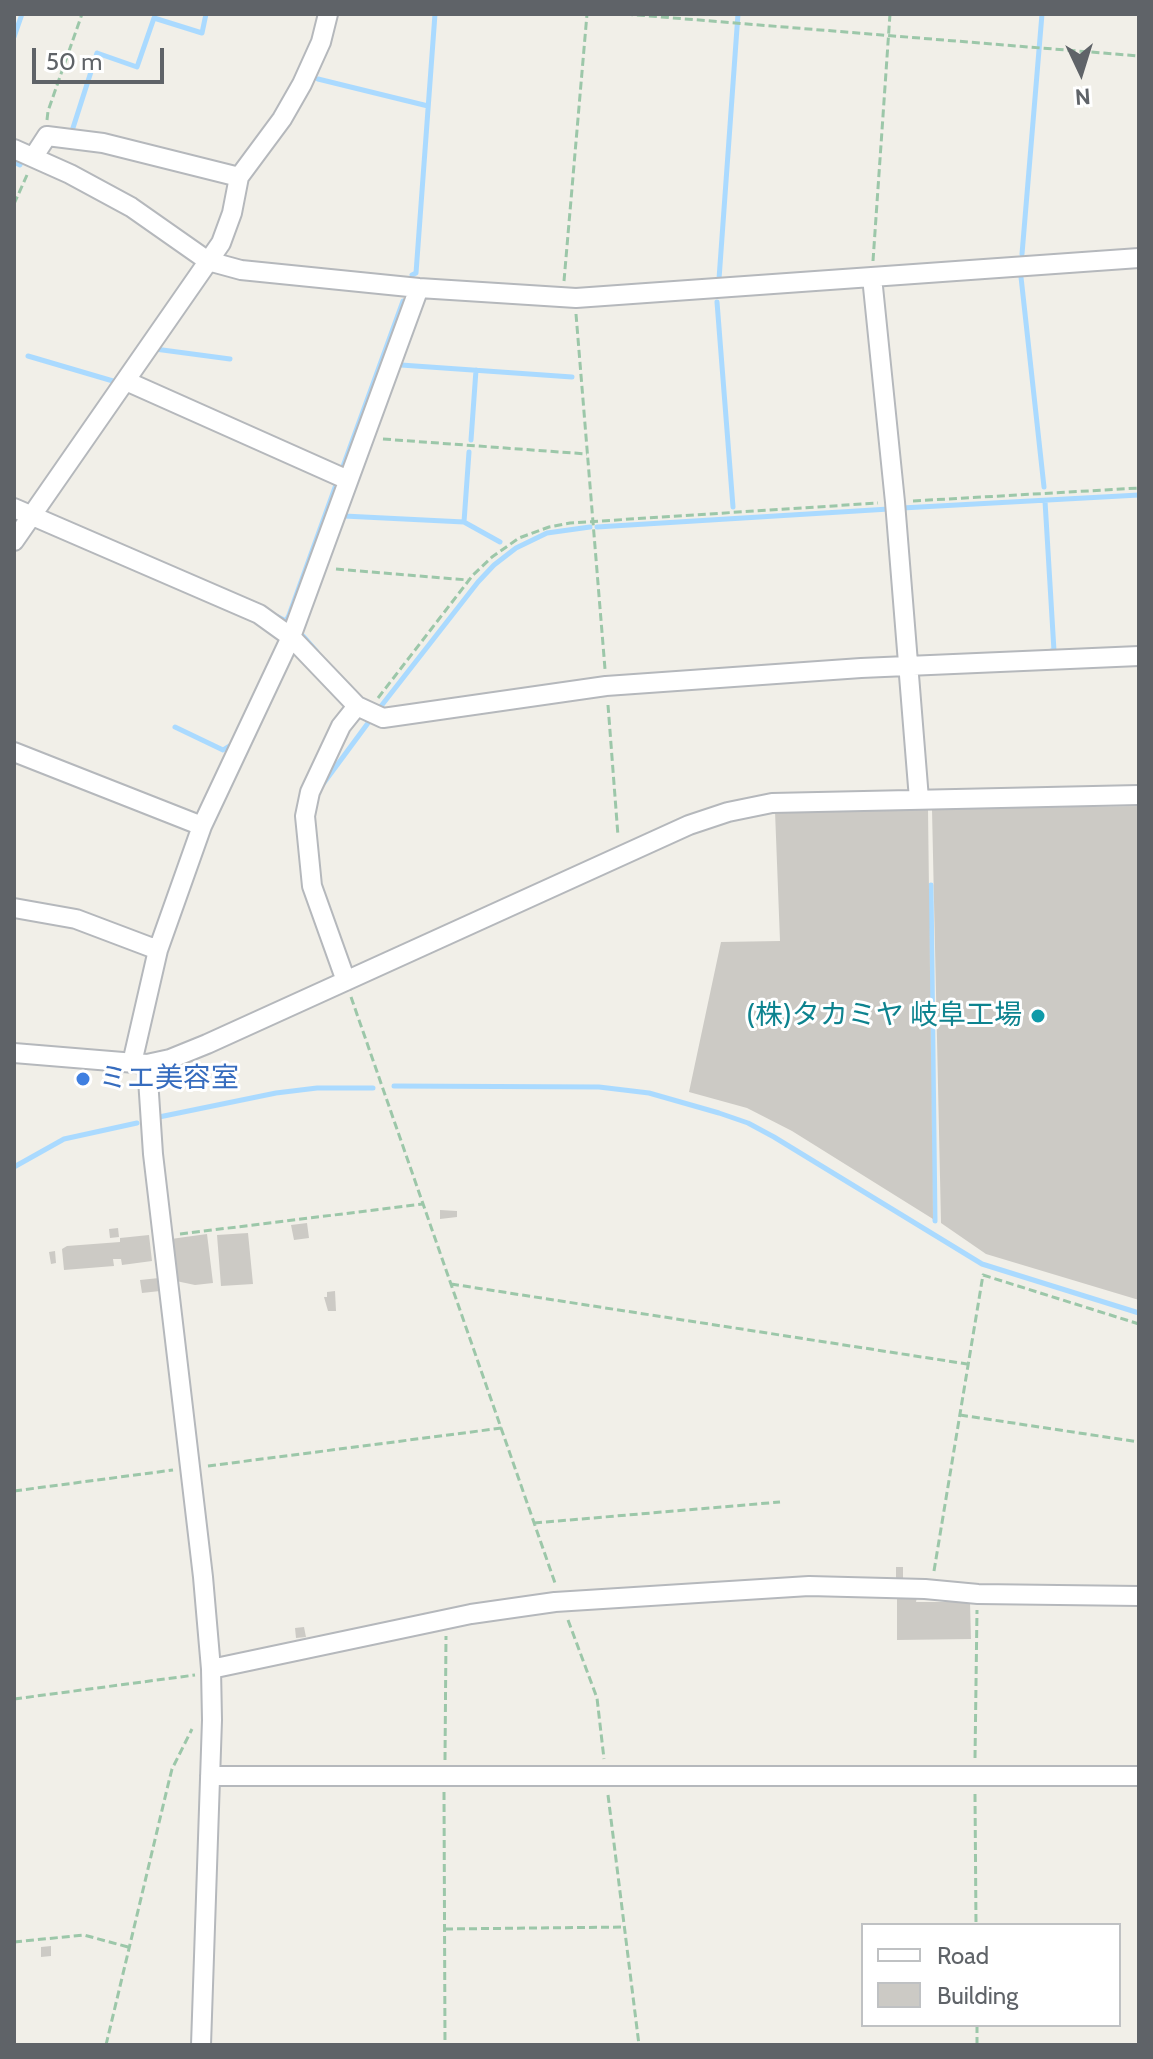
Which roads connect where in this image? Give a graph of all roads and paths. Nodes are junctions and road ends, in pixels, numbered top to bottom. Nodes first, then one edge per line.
1 (82, 14) edge
2 (328, 14) edge
3 (587, 14) edge
4 (625, 14) edge
5 (890, 14) edge
6 (888, 36) junction
7 (1139, 56) edge
8 (47, 136) junction
9 (14, 149) edge
10 (34, 156) junction
11 (239, 177) junction
12 (14, 204) edge
13 (1139, 258) edge
14 (208, 261) junction
15 (872, 277) junction
16 (419, 288) junction
17 (569, 298) junction
18 (126, 381) junction
19 (363, 437) junction
20 (587, 454) junction
21 (348, 480) junction
22 (1139, 488) edge
23 (895, 502) junction
24 (23, 512) edge
25 (593, 521) junction
26 (14, 541) edge
27 (316, 567) junction
28 (470, 580) junction
29 (291, 637) junction
30 (1139, 656) edge
31 (908, 665) junction
32 (606, 686) junction
33 (363, 708) junction
34 (14, 752) edge
35 (1139, 795) edge
36 (919, 799) junction
37 (202, 826) junction
38 (626, 855) junction
39 (14, 908) edge
40 (158, 950) junction
41 (346, 981) junction
42 (14, 1053) edge
43 (140, 1063) junction
44 (163, 1236) junction
45 (451, 1284) dead end
46 (1139, 1324) edge
47 (967, 1364) junction
48 (960, 1415) junction
49 (502, 1428) dead end
50 (1139, 1442) edge
51 (190, 1468) junction
52 (14, 1491) edge
53 (780, 1502) dead end
54 (534, 1523) dead end
55 (931, 1590) junction
56 (978, 1594) junction
57 (1139, 1596) edge
58 (446, 1620) junction
59 (211, 1671) junction
60 (14, 1699) edge
61 (212, 1707) junction
62 (210, 1776) junction
63 (444, 1776) junction
64 (975, 1776) junction
65 (1139, 1776) edge
66 (976, 1923) edge
67 (625, 1927) dead end
68 (445, 1929) junction
69 (14, 1942) edge
70 (130, 1948) junction
71 (106, 2045) edge
72 (201, 2045) edge
73 (445, 2045) edge

1 - 8 path
2 - 11 street
3 - 17 path
4 - 6 path
5 - 6 path
6 - 7 path
6 - 15 path
8 - 10 street
8 - 11 street
9 - 10 street
10 - 12 path
10 - 14 street
11 - 14 street
13 - 15 street
14 - 16 street
14 - 18 street
15 - 17 street
15 - 23 street
16 - 17 street
16 - 19 street
17 - 20 path
18 - 21 street
18 - 24 street
19 - 20 path
19 - 21 street
20 - 25 path
21 - 27 street
22 - 23 path
23 - 25 path
23 - 31 street
24 - 26 street
24 - 29 street
25 - 28 path
25 - 32 path
27 - 28 path
27 - 29 street
28 - 33 path
29 - 33 street
29 - 37 street
30 - 31 street
31 - 32 street
31 - 36 street
32 - 33 street
32 - 38 path
33 - 41 street
34 - 37 street
35 - 36 street
36 - 38 street
37 - 40 street
38 - 41 street
39 - 40 street
40 - 43 street
41 - 43 street
41 - 44 path
42 - 43 street
43 - 44 street
44 - 51 street
45 - 47 path
46 - 47 path
47 - 48 path
48 - 50 path
48 - 55 path
49 - 51 path
51 - 52 path
51 - 59 street
53 - 54 path
55 - 56 street
55 - 58 street
56 - 57 street
56 - 64 path
58 - 59 street
58 - 63 path
59 - 60 path
59 - 61 street
61 - 62 street
61 - 70 path
62 - 63 street
62 - 72 street
63 - 64 street
63 - 68 path
64 - 65 street
64 - 66 path
67 - 68 path
68 - 73 path
69 - 70 path
70 - 71 path

